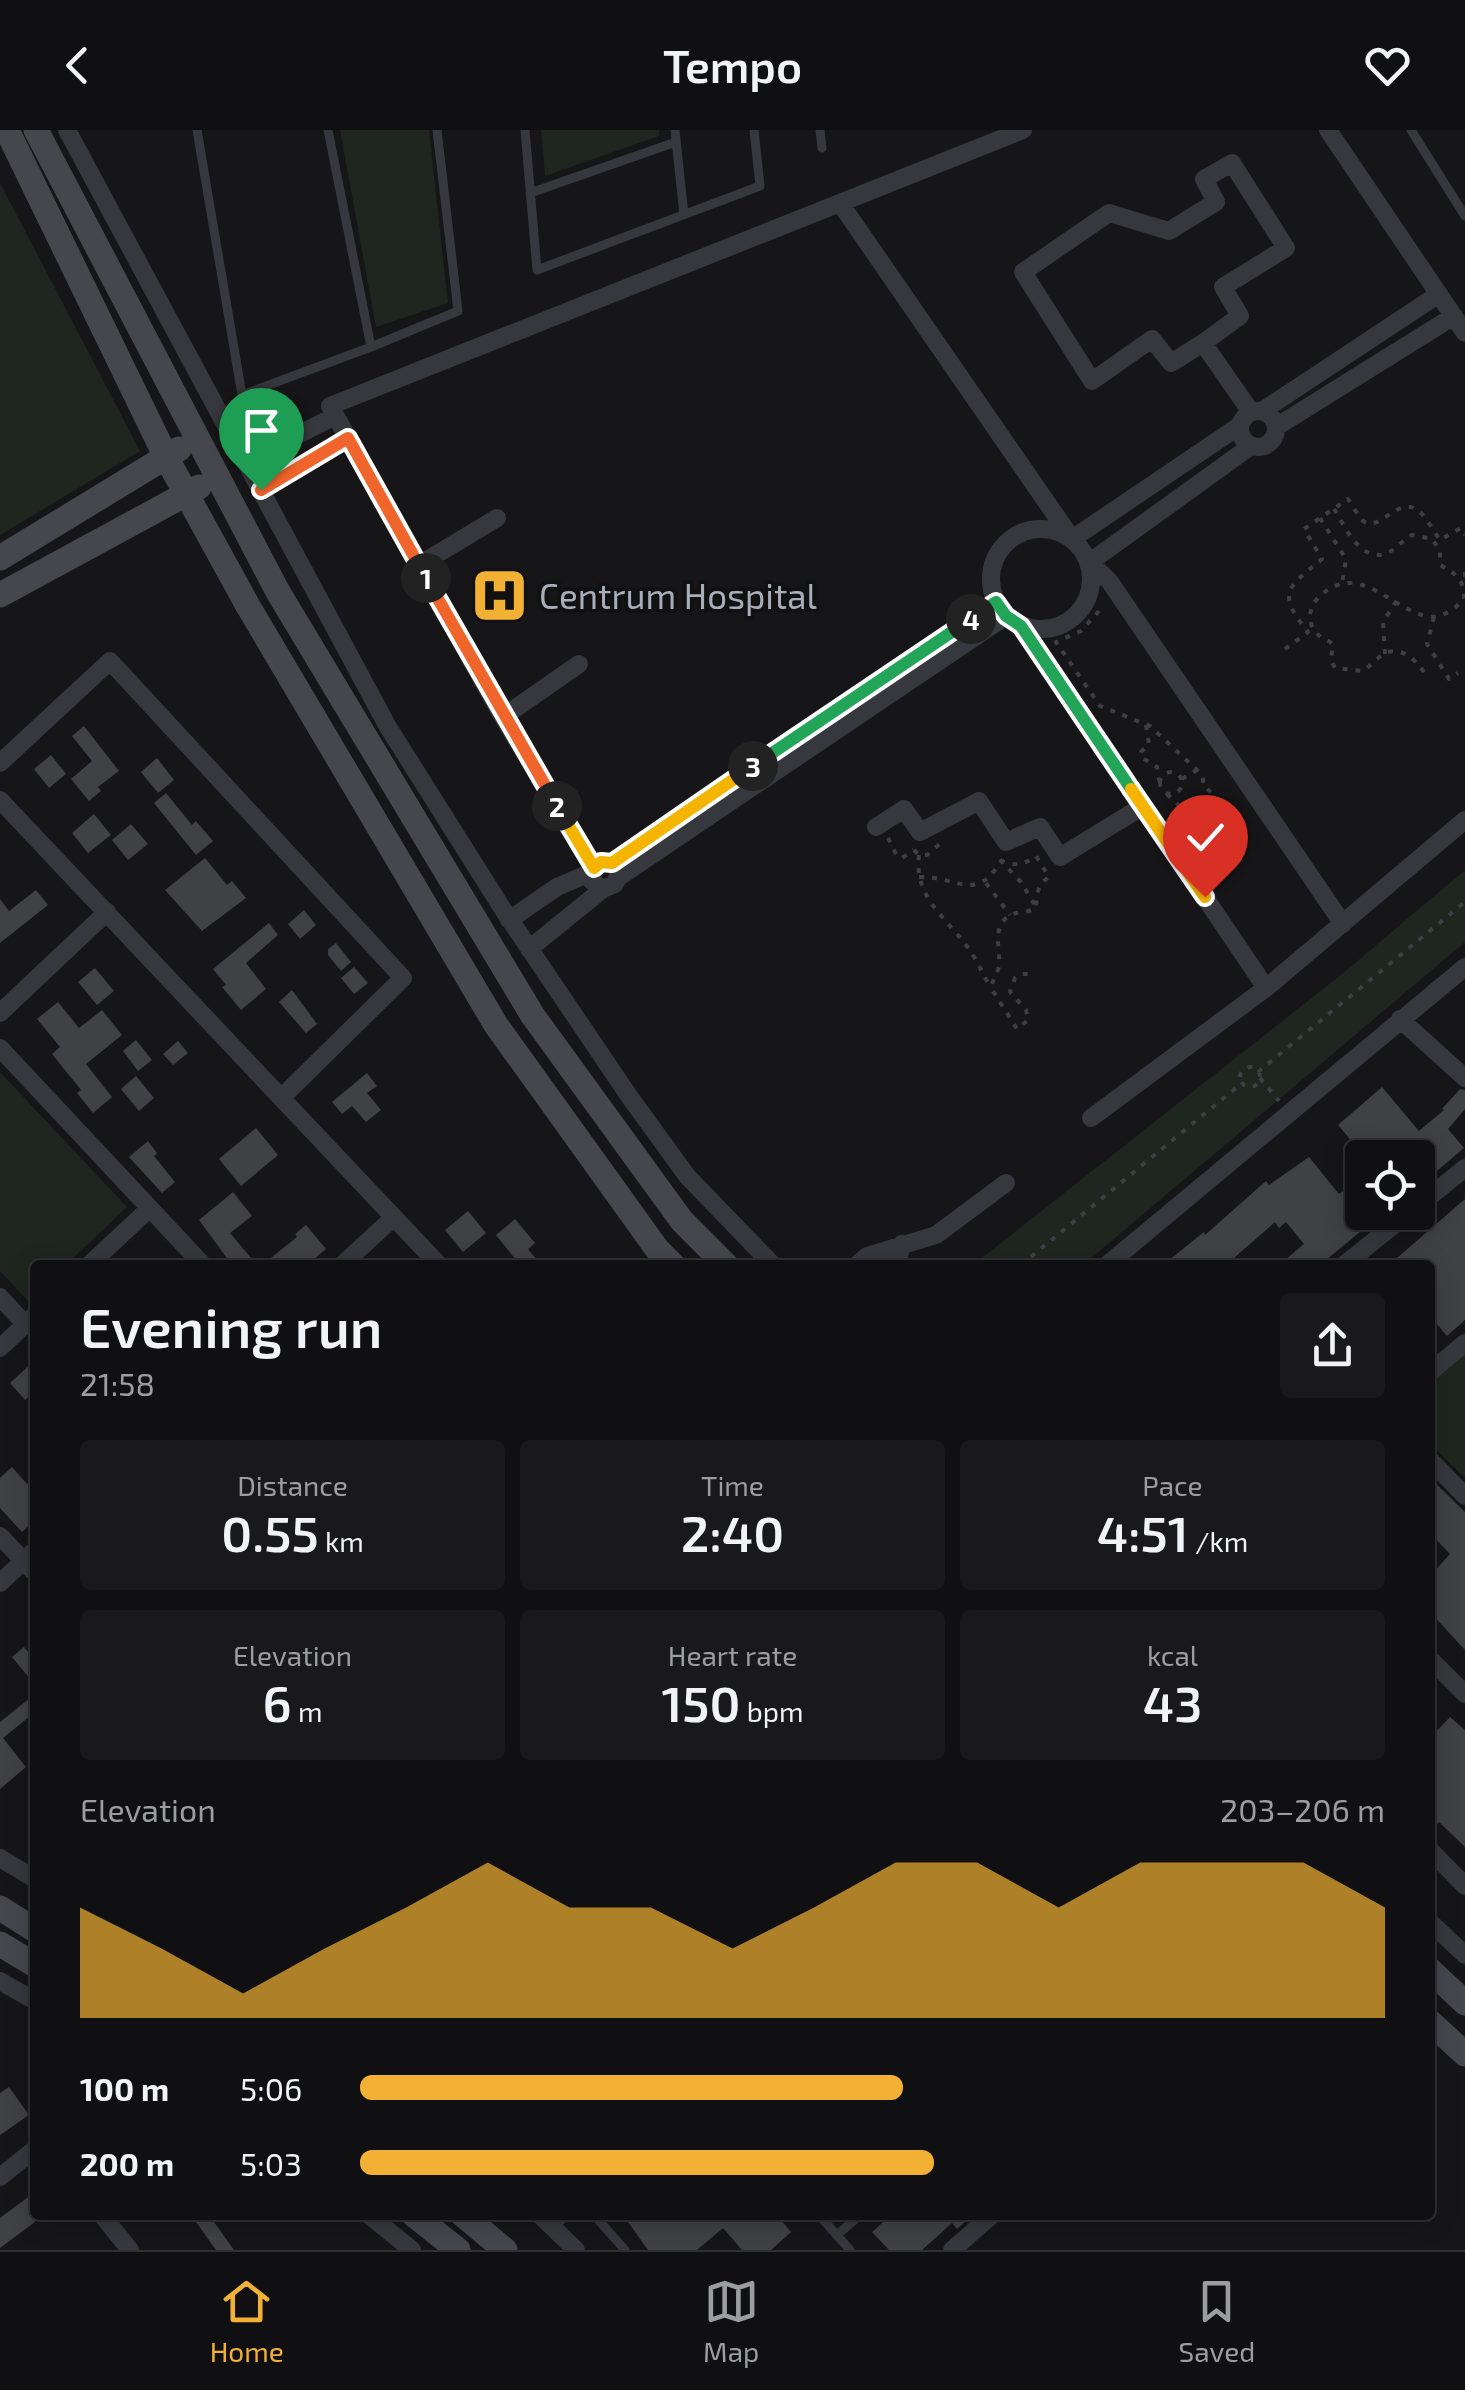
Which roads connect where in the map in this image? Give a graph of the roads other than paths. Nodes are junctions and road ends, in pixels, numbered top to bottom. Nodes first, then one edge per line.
1 (7, 130) edge
2 (36, 130) edge
3 (67, 130) edge
4 (197, 130) edge
5 (328, 130) edge
6 (437, 130) edge
7 (525, 130) edge
8 (675, 130) edge
9 (754, 130) edge
10 (820, 130) edge
11 (1023, 130) edge
12 (1328, 130) edge
13 (1412, 130) edge
14 (676, 142) junction
15 (822, 148) dead end
16 (530, 193) junction
17 (840, 203) junction
18 (684, 215) junction
19 (1465, 216) edge
20 (1439, 294) junction
21 (1454, 316) junction
22 (1465, 333) edge
23 (1204, 343) junction
24 (371, 347) junction
25 (336, 416) junction
26 (1251, 416) junction
27 (1276, 427) junction
28 (198, 437) junction
29 (348, 438) junction
30 (1251, 446) junction
31 (166, 457) junction
32 (246, 462) junction
33 (217, 478) junction
34 (261, 490) junction
35 (187, 494) junction
36 (497, 518) dead end
37 (1072, 539) junction
38 (0, 558) edge
39 (1090, 562) junction
40 (419, 566) junction
41 (0, 594) edge
42 (1008, 614) junction
43 (579, 664) dead end
44 (504, 717) junction
45 (0, 762) edge
46 (0, 800) edge
47 (1143, 806) junction
48 (1465, 820) edge
49 (876, 827) dead end
50 (604, 870) junction
51 (107, 912) junction
52 (510, 920) junction
53 (1343, 924) junction
54 (529, 949) junction
55 (1465, 967) edge
56 (1266, 988) junction
57 (0, 1013) edge
58 (1400, 1019) junction
59 (0, 1048) edge
60 (1465, 1078) edge
61 (282, 1096) junction
62 (1091, 1118) dead end
63 (1465, 1168) edge
64 (1006, 1183) dead end
65 (1435, 1192) edge
66 (150, 1208) junction
67 (394, 1217) junction
68 (1388, 1230) edge
69 (902, 1244) junction
70 (93, 1260) edge
71 (198, 1260) edge
72 (347, 1260) edge
73 (434, 1260) edge
74 (668, 1260) edge
75 (721, 1260) edge
76 (767, 1260) edge
77 (863, 1260) edge
78 (897, 1260) edge
79 (1113, 1260) edge
80 (1350, 1260) edge
81 (0, 1297) edge
82 (30, 1320) edge
83 (1465, 1342) edge
84 (0, 1348) edge
85 (1435, 1368) edge
86 (1435, 1465) edge
87 (1465, 1496) edge
88 (0, 1536) edge
89 (30, 1561) edge
90 (30, 1563) edge
91 (0, 1583) edge
92 (1435, 1664) edge
93 (1465, 1694) edge
94 (1435, 1855) edge
95 (0, 1858) edge
96 (30, 1876) edge
97 (1465, 1886) edge
98 (0, 1908) edge
99 (1435, 1926) edge
100 (30, 1927) edge
101 (0, 1944) edge
102 (1462, 1948) edge
103 (30, 1962) edge
104 (1435, 1975) edge
105 (0, 1981) edge
106 (30, 1998) edge
107 (1465, 2003) edge
108 (1435, 2027) edge
109 (1465, 2054) edge
110 (30, 2154) edge
111 (0, 2178) edge
112 (106, 2220) edge
113 (375, 2220) edge
114 (420, 2220) edge
115 (470, 2220) edge
116 (554, 2220) edge
117 (599, 2220) edge
118 (823, 2220) edge
119 (855, 2220) edge
120 (986, 2220) edge
121 (837, 2236) junction
122 (130, 2250) edge
123 (412, 2250) edge
124 (458, 2250) edge
125 (506, 2250) edge
126 (576, 2250) edge
127 (626, 2250) edge
128 (850, 2250) edge
129 (952, 2250) edge

1 - 31 street
2 - 28 street
3 - 32 street
4 - 24 lane
5 - 24 lane
6 - 24 lane
7 - 16 lane
8 - 14 lane
9 - 18 lane
10 - 15 lane
11 - 17 street
12 - 20 street
13 - 19 lane
14 - 16 lane
14 - 18 lane
16 - 18 lane
17 - 25 street
17 - 37 street
20 - 21 street
20 - 26 street
21 - 22 street
21 - 27 street
23 - 23 street
23 - 26 street
25 - 29 street
25 - 32 street
26 - 27 street
26 - 30 street
26 - 37 street
27 - 30 street
28 - 31 street
28 - 33 street
29 - 34 street
29 - 40 street
30 - 39 street
31 - 35 street
31 - 38 street
32 - 34 street
33 - 35 street
33 - 75 street
34 - 52 street
35 - 41 street
35 - 74 street
36 - 40 street
37 - 39 street
37 - 42 street
39 - 42 street
39 - 53 street
40 - 44 street
42 - 47 street
42 - 50 street
43 - 44 street
44 - 50 street
45 - 61 street
46 - 51 street
47 - 49 street
47 - 56 street
48 - 53 street
50 - 52 street
50 - 54 street
51 - 57 street
51 - 61 street
52 - 54 street
53 - 56 street
54 - 76 street
55 - 58 street
56 - 62 street
58 - 60 street
58 - 79 street
59 - 66 street
61 - 67 street
63 - 65 street
64 - 69 street
66 - 70 street
66 - 71 street
67 - 72 street
67 - 73 street
68 - 80 street
69 - 77 street
69 - 78 street
81 - 82 street
82 - 84 street
83 - 85 street
86 - 87 street
88 - 89 street
90 - 91 street
92 - 93 street
94 - 97 street
95 - 96 street
98 - 100 street
99 - 102 street
101 - 103 street
104 - 107 street
105 - 106 street
108 - 109 street
110 - 111 street
112 - 122 street
113 - 123 street
114 - 124 street
115 - 125 street
116 - 126 street
117 - 127 lane
118 - 121 lane
119 - 121 lane
120 - 129 street
121 - 128 lane

